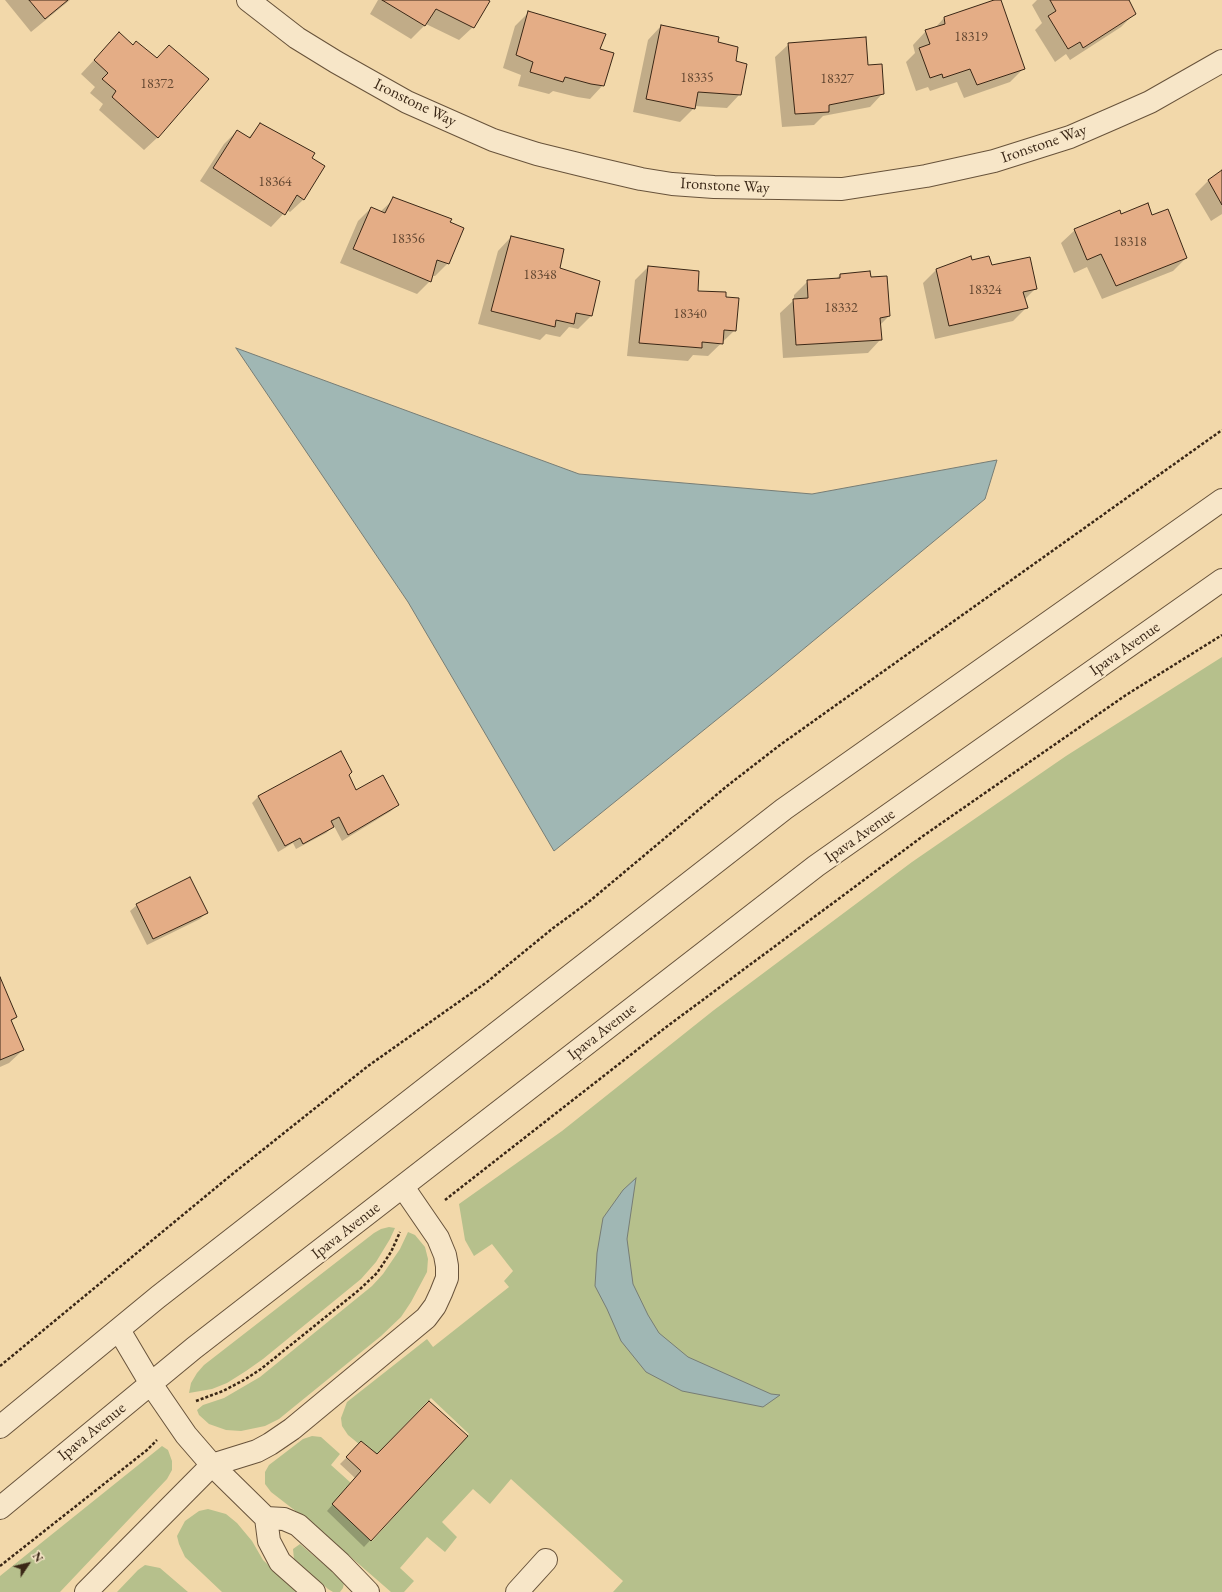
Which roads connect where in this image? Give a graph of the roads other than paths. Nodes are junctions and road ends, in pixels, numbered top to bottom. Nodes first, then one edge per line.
1 (248, 0) edge
2 (1222, 61) edge
3 (1222, 500) edge
4 (1222, 580) edge
5 (403, 1187) junction
6 (119, 1330) junction
7 (151, 1384) junction
8 (0, 1427) edge
9 (212, 1464) junction
10 (0, 1508) edge
11 (266, 1518) junction
12 (546, 1560) dead end
13 (86, 1592) edge
14 (314, 1592) edge
15 (368, 1592) edge
16 (517, 1592) edge

1 - 2 street, Ironstone Way
3 - 6 street
4 - 5 street, Ipava Avenue
5 - 7 street, Ipava Avenue
5 - 9 street
6 - 7 street
6 - 8 street
7 - 9 street
7 - 10 street, Ipava Avenue
9 - 11 street
9 - 13 street
11 - 14 street
11 - 15 street
12 - 16 street

